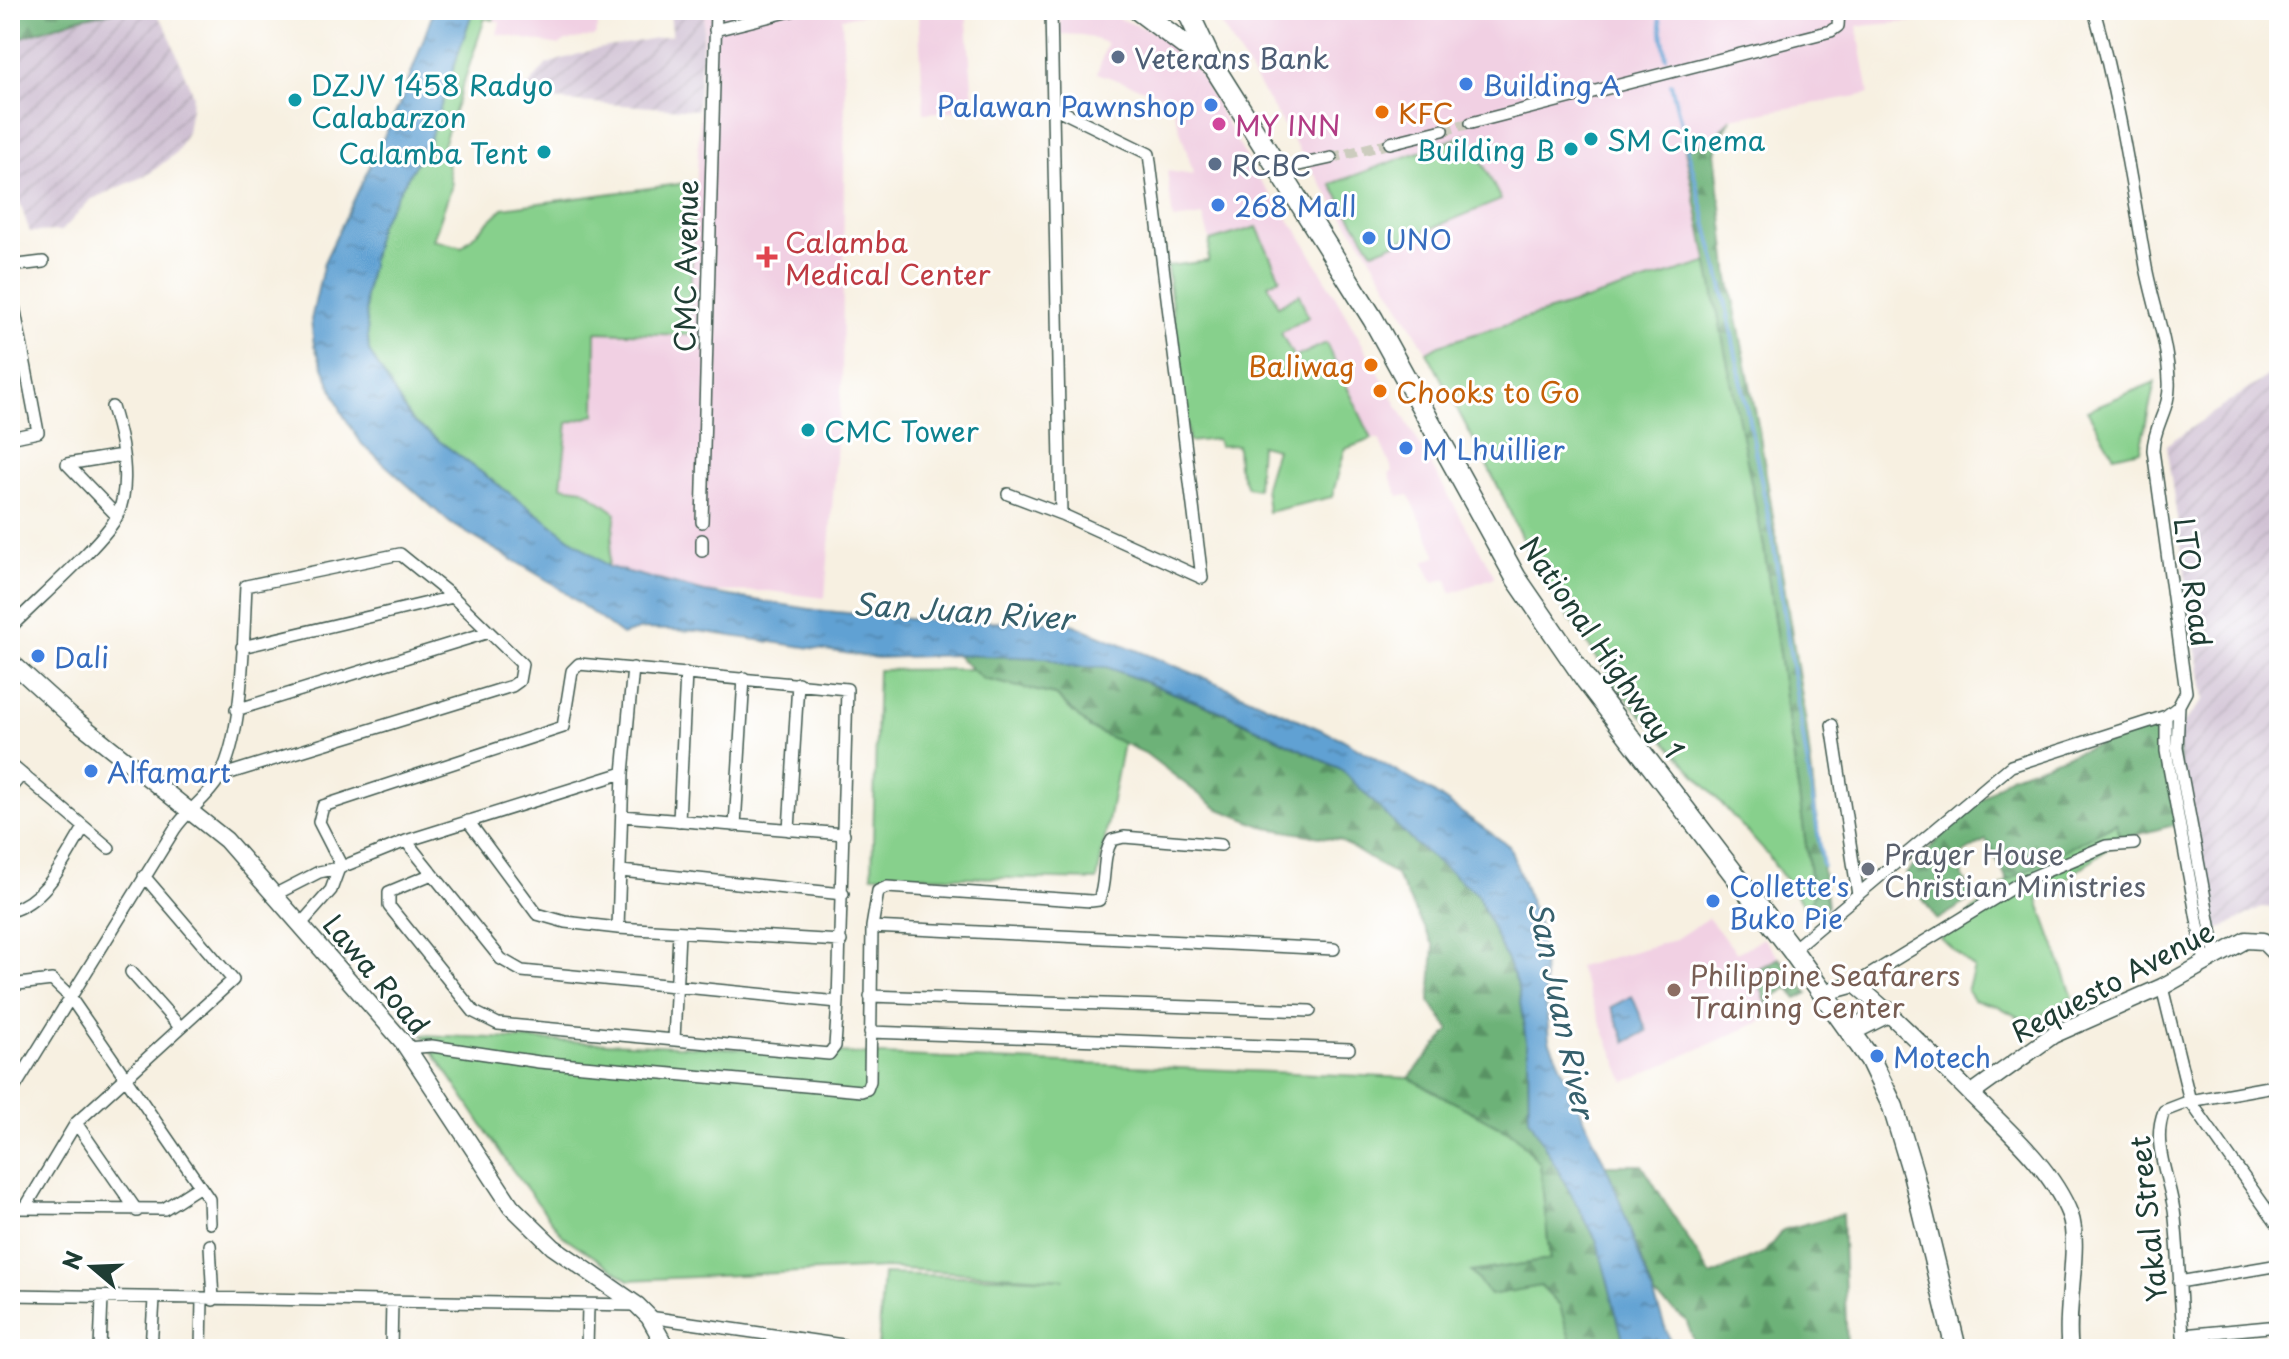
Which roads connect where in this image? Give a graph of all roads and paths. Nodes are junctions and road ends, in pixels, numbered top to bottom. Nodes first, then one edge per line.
1 (716, 10) edge
2 (795, 10) edge
3 (1051, 10) edge
4 (1187, 10) edge
5 (1839, 10) edge
6 (2094, 10) edge
7 (1142, 11) edge
8 (715, 30) junction
9 (1214, 67) junction
10 (1055, 108) junction
11 (1471, 123) tunnel mouth
12 (1443, 130) tunnel mouth
13 (1390, 143) tunnel mouth
14 (1331, 158) tunnel mouth
15 (1281, 169) junction
16 (43, 262) dead end
17 (10, 266) edge
18 (10, 285) edge
19 (112, 407) dead end
20 (10, 438) edge
21 (122, 455) junction
22 (1008, 494) dead end
23 (1061, 514) junction
24 (117, 516) junction
25 (702, 522) dead end
26 (453, 597) junction
27 (10, 628) edge
28 (489, 632) junction
29 (242, 647) junction
30 (10, 661) edge
31 (633, 668) junction
32 (686, 673) junction
33 (744, 678) junction
34 (798, 683) junction
35 (2179, 705) junction
36 (236, 710) junction
37 (2166, 716) junction
38 (1832, 725) dead end
39 (10, 764) edge
40 (623, 773) junction
41 (22, 774) junction
42 (220, 776) junction
43 (10, 789) edge
44 (190, 811) junction
45 (622, 816) junction
46 (468, 821) junction
47 (679, 821) junction
48 (735, 826) junction
49 (84, 828) junction
50 (789, 830) junction
51 (844, 834) junction
52 (406, 841) junction
53 (2134, 844) dead end
54 (1221, 845) dead end
55 (109, 848) dead end
56 (340, 868) junction
57 (621, 871) junction
58 (432, 874) junction
59 (144, 876) junction
60 (276, 894) junction
61 (843, 894) junction
62 (1858, 895) junction
63 (10, 911) edge
64 (301, 924) junction
65 (872, 927) junction
66 (618, 928) junction
67 (679, 933) junction
68 (841, 941) junction
69 (1334, 949) dead end
70 (1792, 950) junction
71 (2279, 957) edge
72 (2211, 960) junction
73 (131, 972) dead end
74 (1855, 984) junction
75 (10, 985) edge
76 (2162, 987) junction
77 (676, 988) junction
78 (1822, 993) junction
79 (870, 996) junction
80 (70, 997) junction
81 (838, 1002) junction
82 (1310, 1011) dead end
83 (1888, 1012) junction
84 (180, 1027) junction
85 (1850, 1031) junction
86 (870, 1032) junction
87 (674, 1040) junction
88 (406, 1048) junction
89 (1349, 1049) dead end
90 (126, 1076) junction
91 (2279, 1085) edge
92 (1971, 1094) junction
93 (10, 1095) edge
94 (2190, 1101) junction
95 (76, 1123) junction
96 (200, 1186) junction
97 (10, 1208) edge
98 (25, 1208) junction
99 (137, 1211) junction
100 (210, 1223) dead end
101 (2279, 1227) edge
102 (210, 1245) dead end
103 (2279, 1265) edge
104 (2179, 1282) junction
105 (10, 1295) edge
106 (102, 1297) junction
107 (154, 1299) junction
108 (208, 1300) junction
109 (392, 1301) junction
110 (588, 1306) junction
111 (643, 1311) junction
112 (2279, 1326) edge
113 (2183, 1335) junction
114 (100, 1349) edge
115 (151, 1349) edge
116 (201, 1349) edge
117 (391, 1349) edge
118 (587, 1349) edge
119 (667, 1349) edge
120 (843, 1349) edge
121 (1956, 1349) edge
122 (2070, 1349) edge
123 (2190, 1349) edge

1 - 8 street, CMC Avenue
2 - 8 street
3 - 10 street
4 - 9 highway
5 - 11 street
6 - 35 street, LTO Road
7 - 9 highway, National Highway 1
8 - 25 street, CMC Avenue
9 - 15 highway, National Highway 1
10 - 23 street
10 - 23 street
12 - 13 street
14 - 15 street
15 - 70 highway, National Highway 1
16 - 17 street
18 - 20 street
19 - 21 street
21 - 24 street
21 - 24 street
22 - 23 street
24 - 27 street
26 - 28 street
26 - 29 street
26 - 29 street
28 - 36 street
28 - 42 street
29 - 36 street
30 - 44 main road, Lawa Road
31 - 32 street
31 - 40 street
31 - 56 street
32 - 33 street
32 - 47 street
33 - 34 street
33 - 48 street
34 - 50 street
34 - 51 street
35 - 37 street
35 - 72 street, LTO Road
36 - 42 street
37 - 62 street
37 - 72 street
38 - 62 street
39 - 41 street
40 - 45 street
40 - 46 street
41 - 43 street
41 - 49 street
42 - 44 street
44 - 59 street
44 - 60 main road, Lawa Road
45 - 47 street
45 - 57 street
46 - 52 street
46 - 66 street
47 - 48 street
48 - 50 street
49 - 55 street
49 - 63 street
50 - 51 street
51 - 61 street
52 - 56 street
52 - 58 street
53 - 74 street
54 - 65 street
56 - 60 street
56 - 64 street
57 - 61 street
57 - 66 street
58 - 77 street
58 - 87 street
59 - 80 street
59 - 84 street
60 - 64 main road, Lawa Road
61 - 68 street
62 - 70 street
64 - 88 main road, Lawa Road
65 - 69 street
65 - 79 street
66 - 67 street
67 - 68 street
67 - 77 street
68 - 81 street
70 - 78 highway, National Highway 1
71 - 72 main road, Requesto Avenue
72 - 76 main road, Requesto Avenue
73 - 84 street
74 - 78 main road
74 - 83 main road
75 - 80 street
76 - 92 main road, Requesto Avenue
76 - 94 street
77 - 81 street
77 - 87 street
78 - 85 highway, National Highway 1
79 - 82 street
79 - 86 street
80 - 90 street
80 - 93 street
81 - 87 street
83 - 85 highway
83 - 92 main road
84 - 90 street
85 - 121 highway, National Highway 1
86 - 88 street
86 - 89 street
88 - 111 main road, Lawa Road
90 - 95 street
90 - 96 street
91 - 94 street
92 - 122 main road
94 - 101 street
94 - 104 street, Yakal Street
95 - 98 street
95 - 99 street
96 - 99 street
96 - 100 street
97 - 98 street
98 - 99 street
102 - 108 street
103 - 104 street
104 - 113 street, Yakal Street
105 - 106 street
106 - 107 street
106 - 114 street
107 - 108 street
107 - 115 street
108 - 109 street
108 - 116 street
109 - 110 street
109 - 117 street
110 - 111 street
110 - 118 street
111 - 119 main road, Lawa Road
111 - 120 street
112 - 113 street
113 - 123 street, Yakal Street

